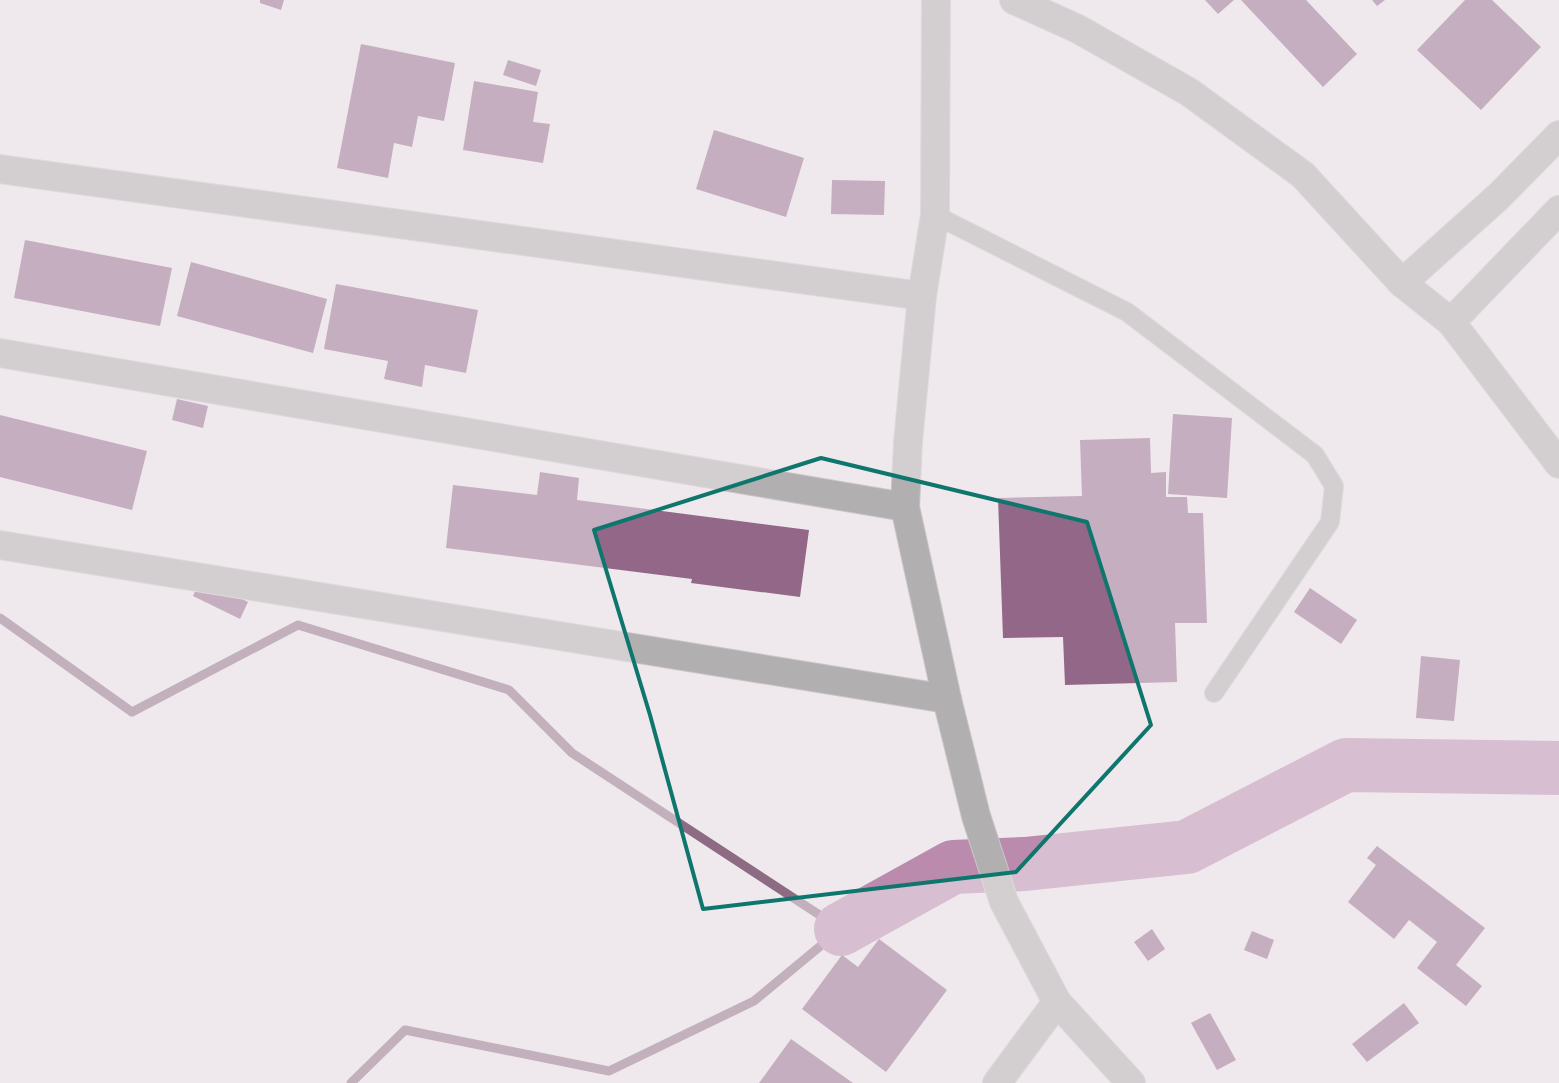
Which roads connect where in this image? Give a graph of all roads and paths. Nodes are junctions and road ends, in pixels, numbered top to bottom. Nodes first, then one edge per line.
1 (936, 0) edge
2 (1014, 0) edge
3 (1559, 135) edge
4 (0, 169) edge
5 (1559, 210) edge
6 (935, 215) junction
7 (1402, 283) junction
8 (922, 296) junction
9 (1452, 322) junction
10 (0, 353) edge
11 (1559, 464) edge
12 (905, 507) junction
13 (0, 545) edge
14 (1214, 693) dead end
15 (947, 699) junction
16 (1057, 1002) junction
17 (997, 1083) edge
18 (1131, 1083) edge

1 - 6 street
2 - 7 street
3 - 7 street
4 - 8 street
5 - 9 street
6 - 8 street
6 - 14 lane
7 - 9 street
8 - 12 street
9 - 11 street
10 - 12 street
12 - 15 street
13 - 15 street
15 - 16 street
16 - 17 street
16 - 18 street

